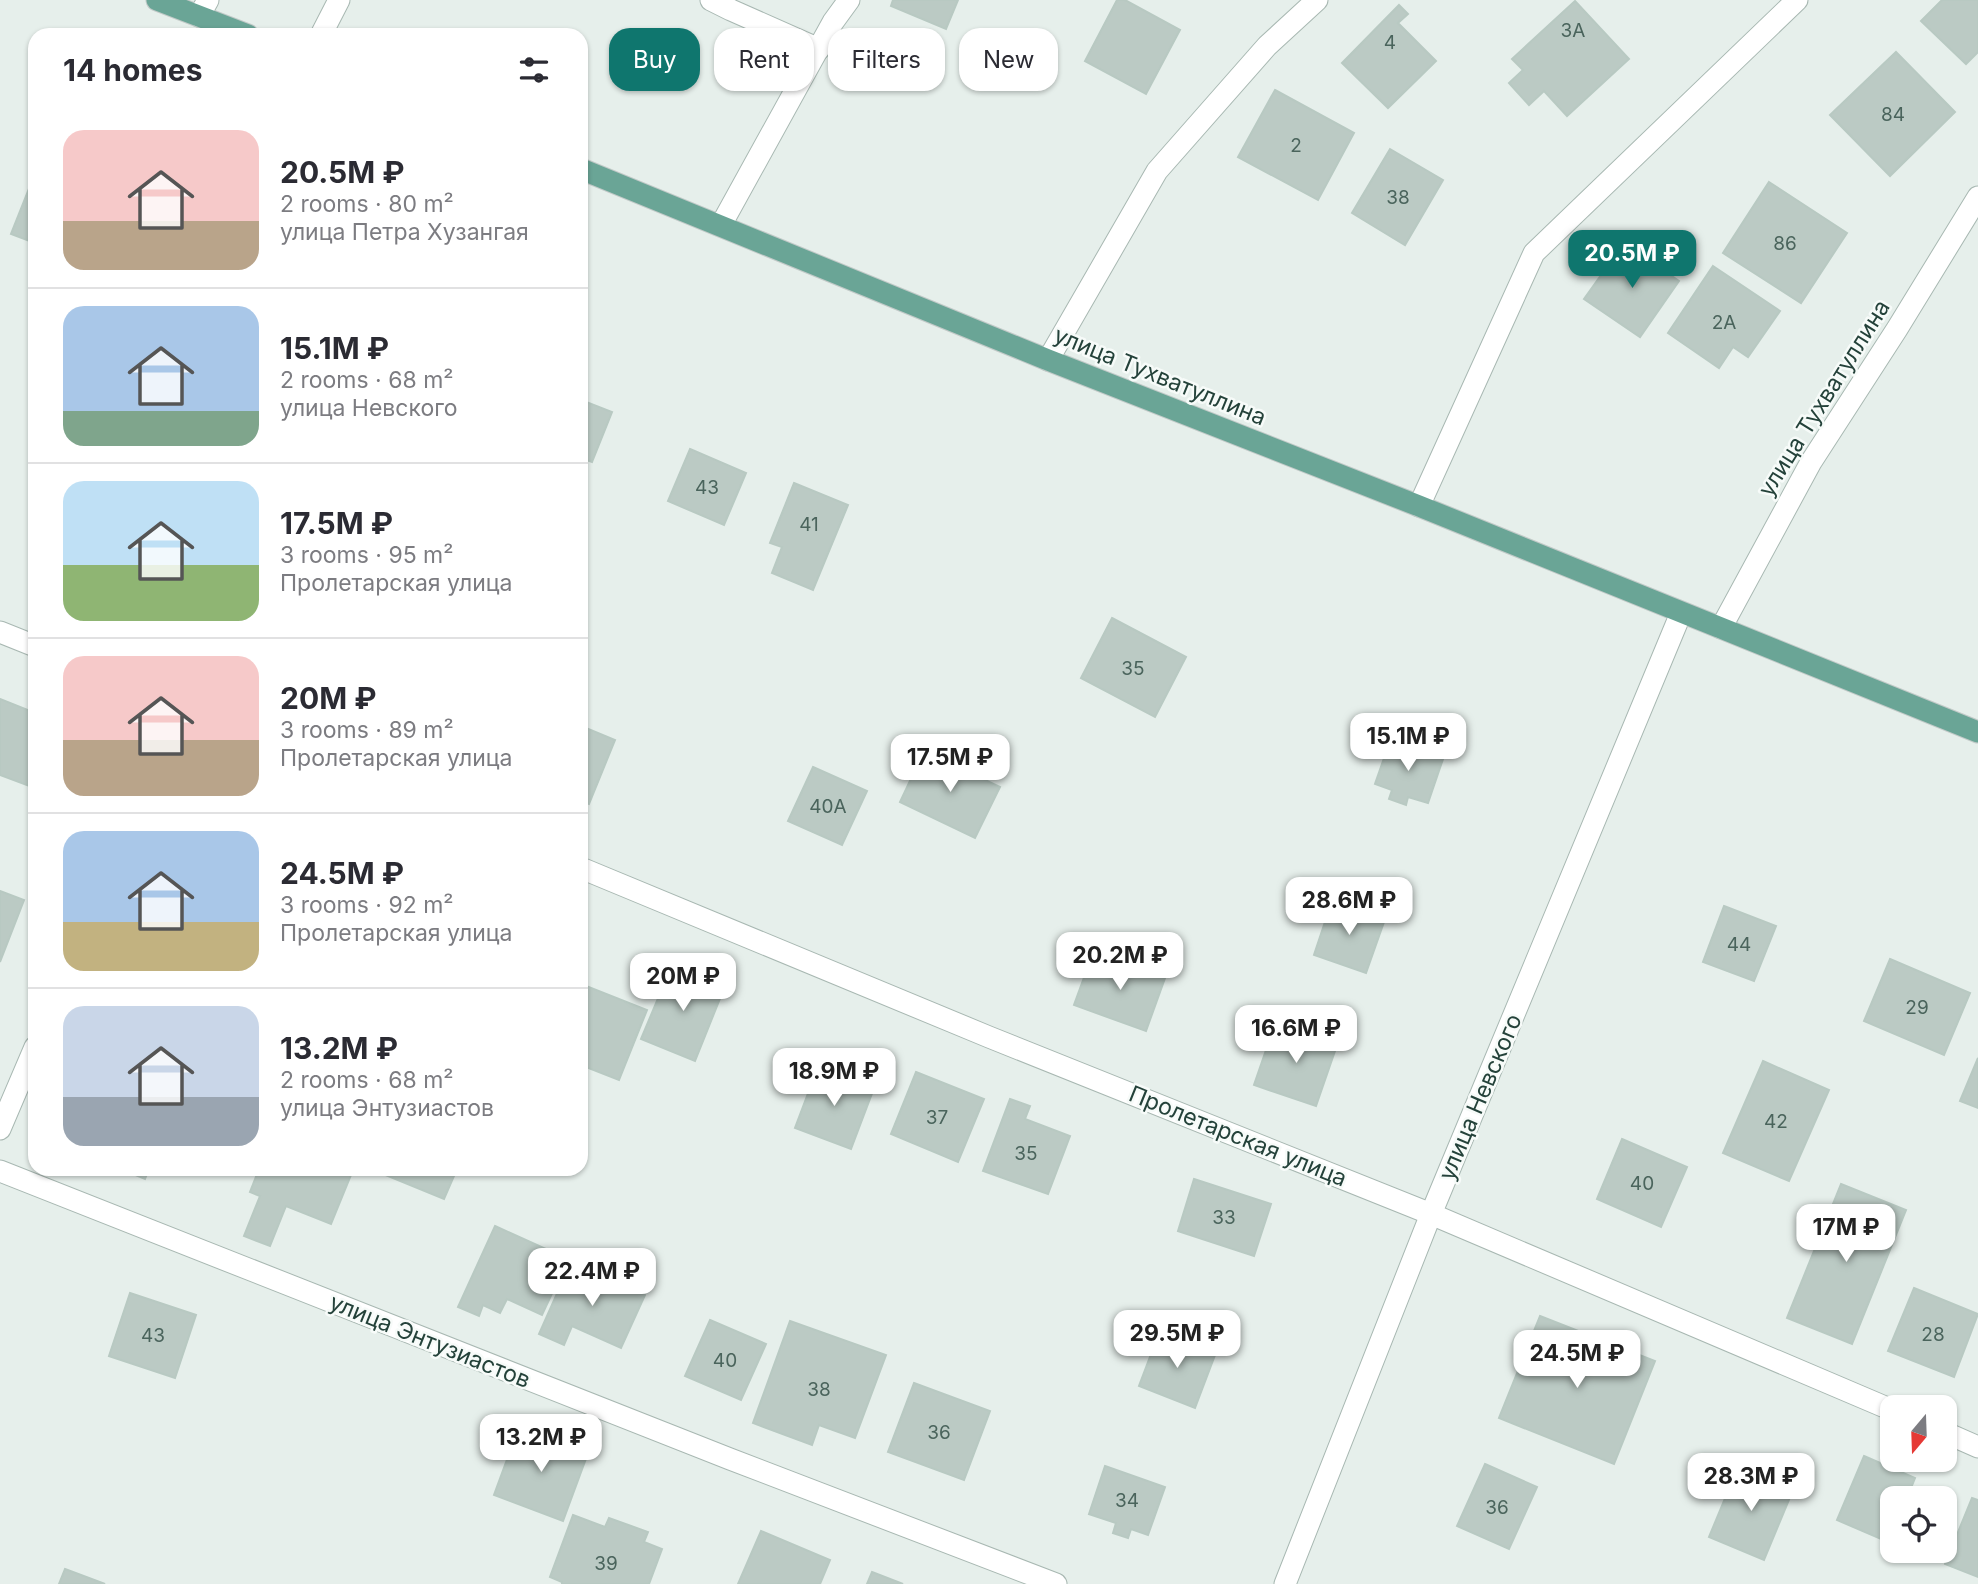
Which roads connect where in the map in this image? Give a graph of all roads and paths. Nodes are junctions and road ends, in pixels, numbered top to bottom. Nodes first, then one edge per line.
1 (157, 0) edge
2 (339, 0) edge
3 (711, 0) edge
4 (849, 0) edge
5 (1317, 0) edge
6 (1797, 0) edge
7 (204, 8) edge
8 (237, 28) edge
9 (325, 28) edge
10 (819, 49) junction
11 (588, 172) edge
12 (1978, 197) edge
13 (721, 225) junction
14 (1048, 360) junction
15 (1419, 506) junction
16 (1681, 612) junction
17 (1721, 628) junction
18 (0, 632) edge
19 (28, 643) edge
20 (1978, 732) edge
21 (588, 871) edge
22 (28, 1063) edge
23 (0, 1129) edge
24 (0, 1171) edge
25 (1431, 1214) junction
26 (1880, 1405) edge
27 (1957, 1438) edge
28 (1978, 1447) edge
29 (1056, 1584) edge
30 (1285, 1584) edge

1 - 7 main road
2 - 9 street
3 - 10 street
4 - 10 street
5 - 14 street
6 - 15 street
7 - 8 main road
10 - 13 street
11 - 13 main road, улица Тухватуллина
12 - 17 street, улица Тухватуллина
13 - 14 main road, улица Тухватуллина
14 - 15 main road, улица Тухватуллина
15 - 16 main road, улица Тухватуллина
16 - 17 main road, улица Тухватуллина
16 - 25 street, улица Невского
17 - 20 main road, улица Тухватуллина
18 - 19 street
21 - 25 street, Пролетарская улица
22 - 23 street
24 - 29 street, улица Энтузиастов
25 - 26 street, Пролетарская улица
25 - 30 street, улица Невского
27 - 28 street

